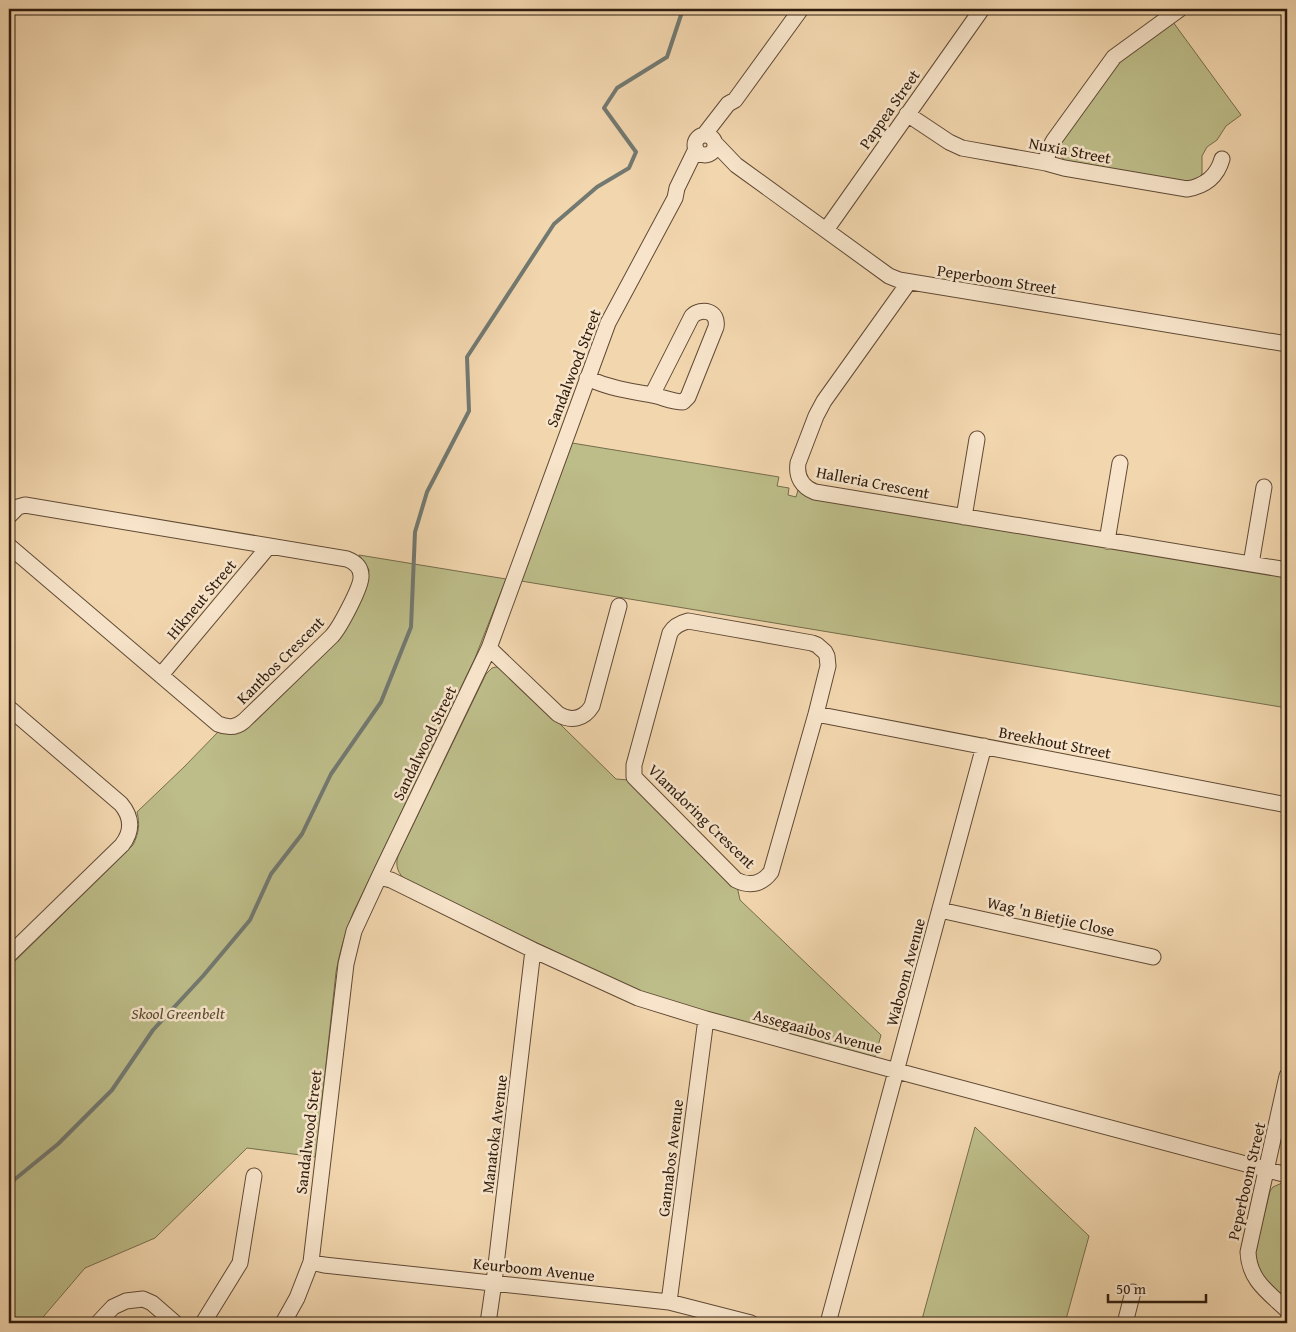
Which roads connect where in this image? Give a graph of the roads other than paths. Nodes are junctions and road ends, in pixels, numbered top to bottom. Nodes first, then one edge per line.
1 (801, 9) edge
2 (982, 9) edge
3 (1180, 9) edge
4 (907, 114) junction
5 (707, 146) junction
6 (1222, 159) dead end
7 (1046, 163) junction
8 (826, 230) junction
9 (910, 282) junction
10 (1287, 344) edge
11 (587, 378) junction
12 (652, 396) junction
13 (977, 439) dead end
14 (1120, 463) dead end
15 (1264, 487) dead end
16 (9, 516) edge
17 (964, 517) junction
18 (1108, 541) junction
19 (9, 546) edge
20 (269, 546) junction
21 (1251, 564) junction
22 (1287, 570) edge
23 (619, 606) dead end
24 (490, 648) junction
25 (161, 675) junction
26 (9, 708) edge
27 (816, 714) junction
28 (984, 746) junction
29 (1287, 805) edge
30 (379, 877) junction
31 (940, 910) junction
32 (534, 950) junction
33 (9, 955) edge
34 (1153, 957) dead end
35 (706, 1019) junction
36 (897, 1071) junction
37 (1287, 1076) edge
38 (1266, 1169) junction
39 (1287, 1175) edge
40 (254, 1176) dead end
41 (311, 1262) junction
42 (494, 1282) junction
43 (1132, 1292) dead end
44 (669, 1302) junction
45 (1287, 1310) edge
46 (98, 1323) edge
47 (175, 1323) edge
48 (204, 1323) edge
49 (283, 1323) edge
50 (488, 1323) edge
51 (751, 1323) edge
52 (828, 1323) edge
53 (1125, 1323) edge

1 - 5 street, Sandalwood Street
2 - 4 street, Pappea Street
3 - 7 street
4 - 7 street, Nuxia Street
4 - 8 street, Pappea Street
5 - 8 street, Peperboom Street
5 - 11 street, Sandalwood Street
6 - 7 street, Nuxia Street
8 - 9 street, Peperboom Street
9 - 10 street, Peperboom Street
9 - 17 street, Halleria Crescent
11 - 12 street
11 - 24 street, Sandalwood Street
12 - 12 street
13 - 17 street
14 - 18 street
15 - 21 street
16 - 20 street, Kantbos Crescent
17 - 18 street, Halleria Crescent
18 - 21 street, Halleria Crescent
19 - 25 street, Kantbos Crescent
20 - 25 street, Hikneut Street
20 - 25 street, Kantbos Crescent
21 - 22 street, Halleria Crescent
23 - 24 street
24 - 30 street, Sandalwood Street
26 - 33 street
27 - 27 street, Vlamdoring Crescent
27 - 28 street, Breekhout Street
28 - 29 street, Breekhout Street
28 - 31 street, Waboom Avenue
30 - 32 street, Assegaaibos Avenue
30 - 41 street, Sandalwood Street
31 - 34 street, Wag 'n Bietjie Close
31 - 36 street, Waboom Avenue
32 - 35 street, Assegaaibos Avenue
32 - 42 street, Manatoka Avenue
35 - 36 street, Assegaaibos Avenue
35 - 44 street, Gannabos Avenue
36 - 38 street, Assegaaibos Avenue
36 - 52 street, Waboom Avenue
37 - 38 street, Peperboom Street
38 - 39 street, Assegaaibos Avenue
38 - 45 street, Peperboom Street
40 - 48 street
41 - 42 street, Keurboom Avenue
41 - 49 street, Sandalwood Street
42 - 44 street, Keurboom Avenue
42 - 50 street, Manatoka Avenue
43 - 53 street
44 - 51 street, Keurboom Avenue
46 - 47 street

